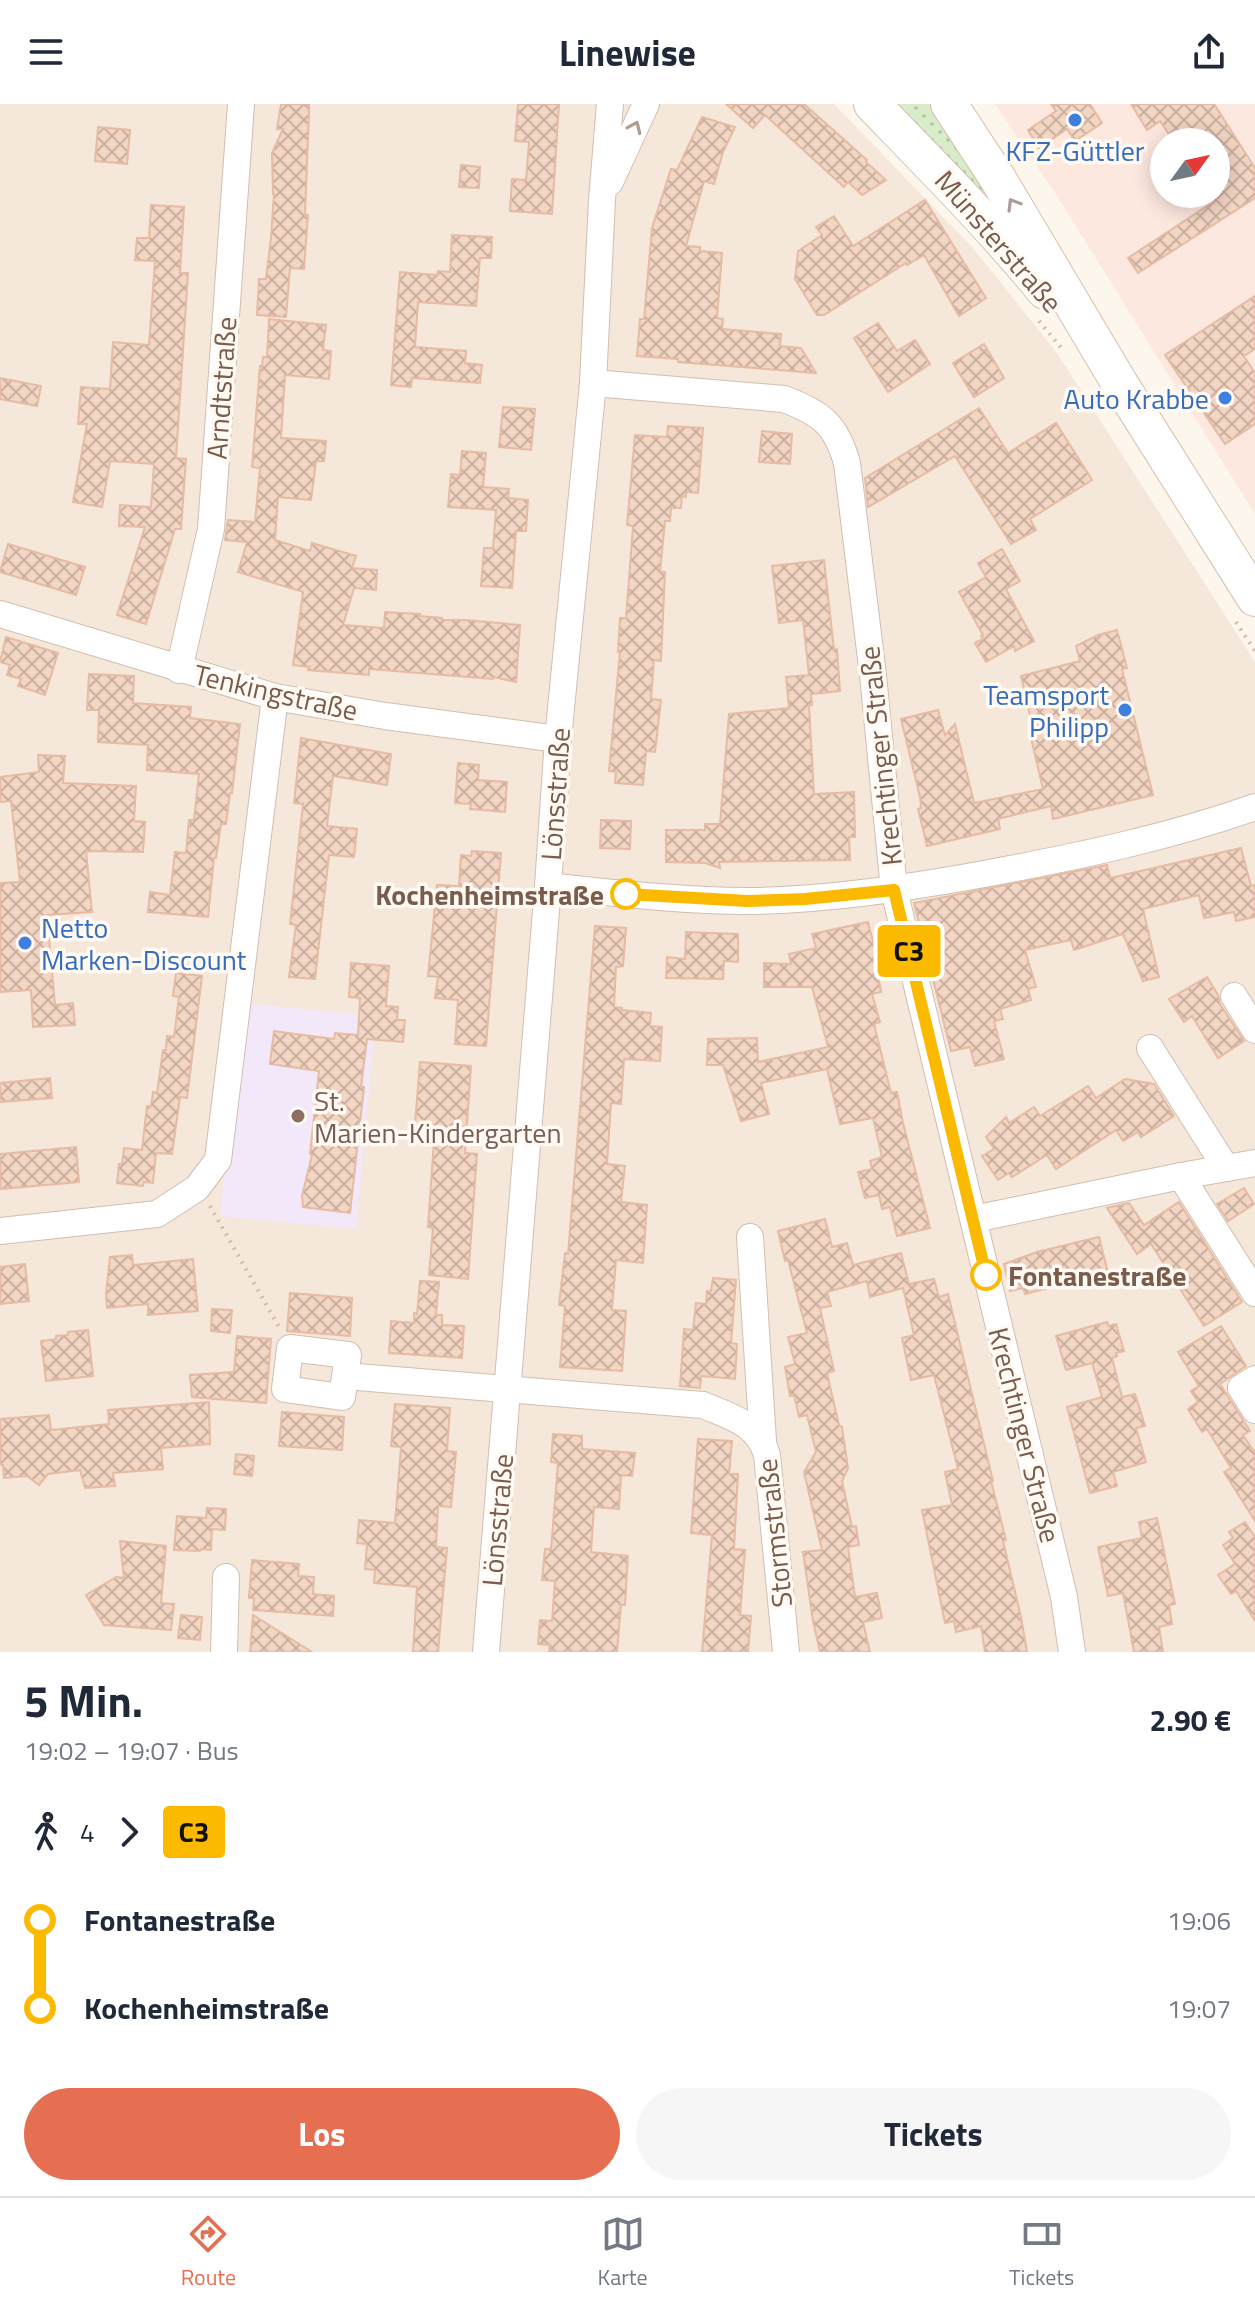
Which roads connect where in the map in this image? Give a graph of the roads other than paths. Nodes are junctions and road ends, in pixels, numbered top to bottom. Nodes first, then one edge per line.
1 (241, 104) edge
2 (610, 104) edge
3 (646, 104) edge
4 (872, 104) edge
5 (949, 104) edge
6 (602, 200) junction
7 (593, 383) junction
8 (1120, 384) junction
9 (1244, 607) edge
10 (0, 614) edge
11 (179, 670) junction
12 (275, 697) junction
13 (558, 739) junction
14 (1255, 807) edge
15 (548, 886) junction
16 (894, 890) junction
17 (1234, 996) dead end
18 (1255, 1030) edge
19 (1150, 1048) dead end
20 (1255, 1163) edge
21 (1226, 1168) junction
22 (1181, 1176) junction
23 (974, 1219) junction
24 (0, 1231) edge
25 (750, 1237) dead end
26 (1255, 1293) edge
27 (345, 1376) junction
28 (1255, 1379) edge
29 (508, 1388) junction
30 (1255, 1410) edge
31 (763, 1441) junction
32 (226, 1577) dead end
33 (224, 1652) edge
34 (486, 1652) edge
35 (786, 1652) edge
36 (1072, 1652) edge

1 - 11 street, Arndtstraße
2 - 6 street, Lönsstraße
6 -> 3 street, Lönsstraße
4 - 8 main road, Münsterstraße
8 -> 5 main road, Münsterstraße
6 - 7 street, Lönsstraße
7 - 13 street, Lönsstraße
7 - 16 street, Krechtinger Straße
8 - 9 main road, Münsterstraße
10 - 11 street, Tenkingstraße
11 - 12 street, Tenkingstraße
12 - 13 street, Tenkingstraße
12 - 24 street
13 - 15 street, Lönsstraße
14 - 16 street
15 - 16 street
15 - 29 street, Lönsstraße
16 - 23 street, Krechtinger Straße
17 - 18 street
19 - 21 street
20 - 21 street
21 - 22 street
22 - 23 street
22 - 26 street
23 - 36 street, Krechtinger Straße
25 - 31 street
27 - 27 street
27 - 29 street
28 - 30 street
29 - 31 street, Stormstraße
29 - 34 street, Lönsstraße
31 - 35 street, Stormstraße
32 - 33 street

